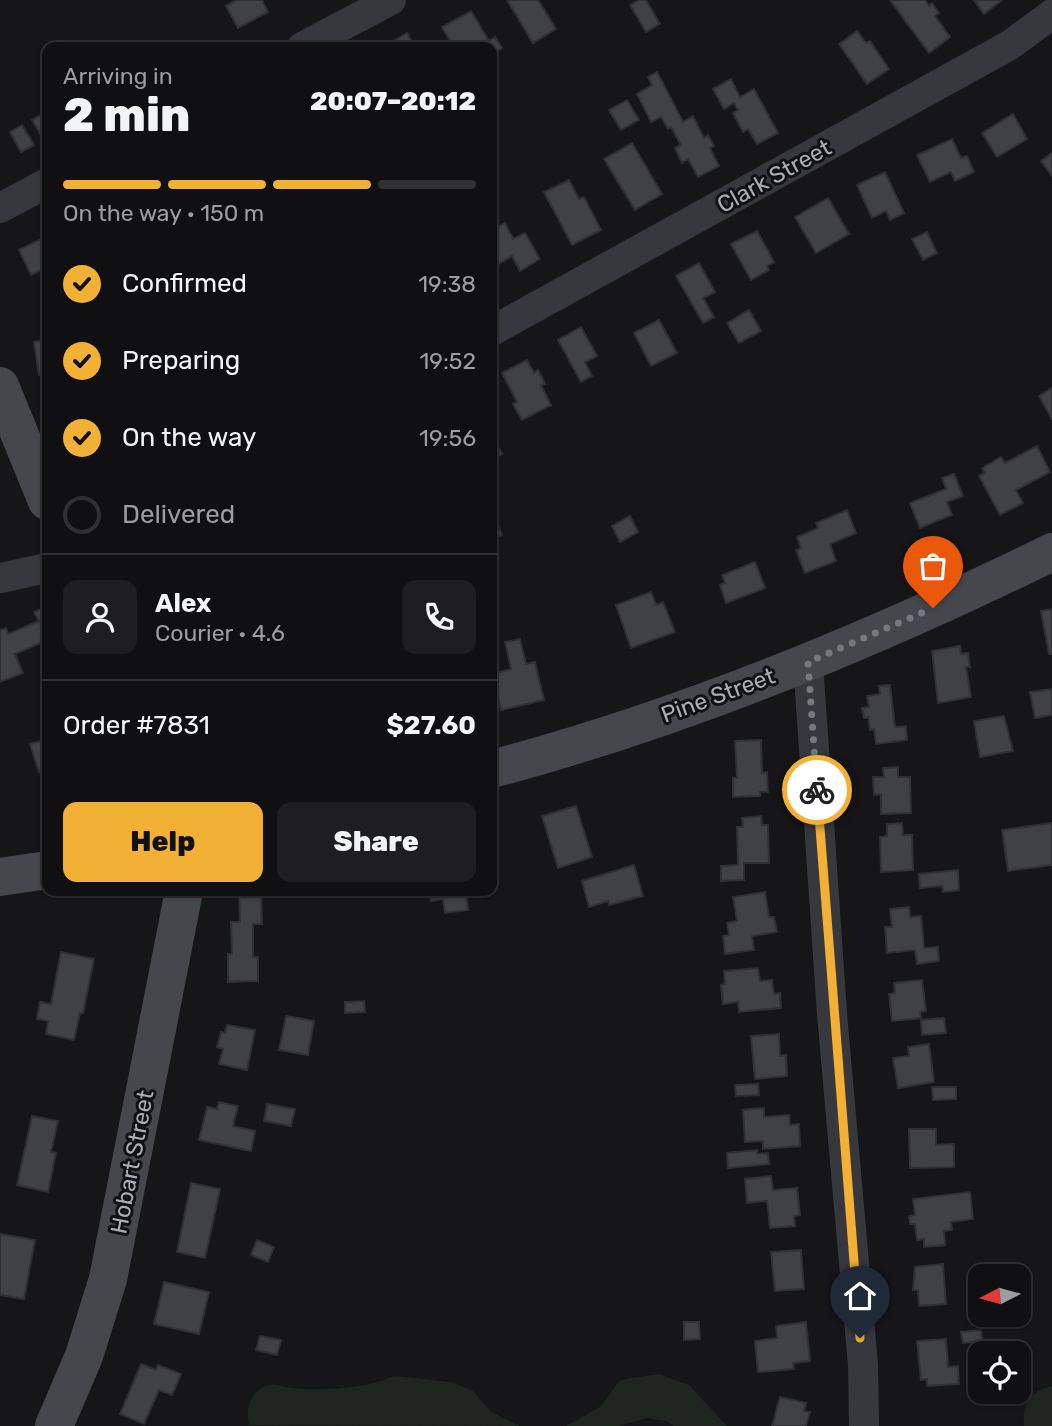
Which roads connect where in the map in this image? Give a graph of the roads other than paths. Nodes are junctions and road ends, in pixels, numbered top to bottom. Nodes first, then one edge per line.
1 (391, 0) edge
2 (1052, 14) edge
3 (311, 42) edge
4 (42, 186) edge
5 (0, 208) edge
6 (497, 328) edge
7 (0, 386) edge
8 (42, 489) edge
9 (1052, 552) edge
10 (42, 569) edge
11 (0, 578) edge
12 (808, 662) junction
13 (497, 768) edge
14 (42, 871) edge
15 (0, 877) edge
16 (183, 896) edge
17 (54, 1426) edge
18 (864, 1426) edge

1 - 3 street
2 - 6 street, Clark Street
4 - 5 street
7 - 8 main road
9 - 12 main road, Pine Street
10 - 11 street
12 - 13 main road, Pine Street
12 - 18 street
14 - 15 main road
16 - 17 main road, Hobart Street

